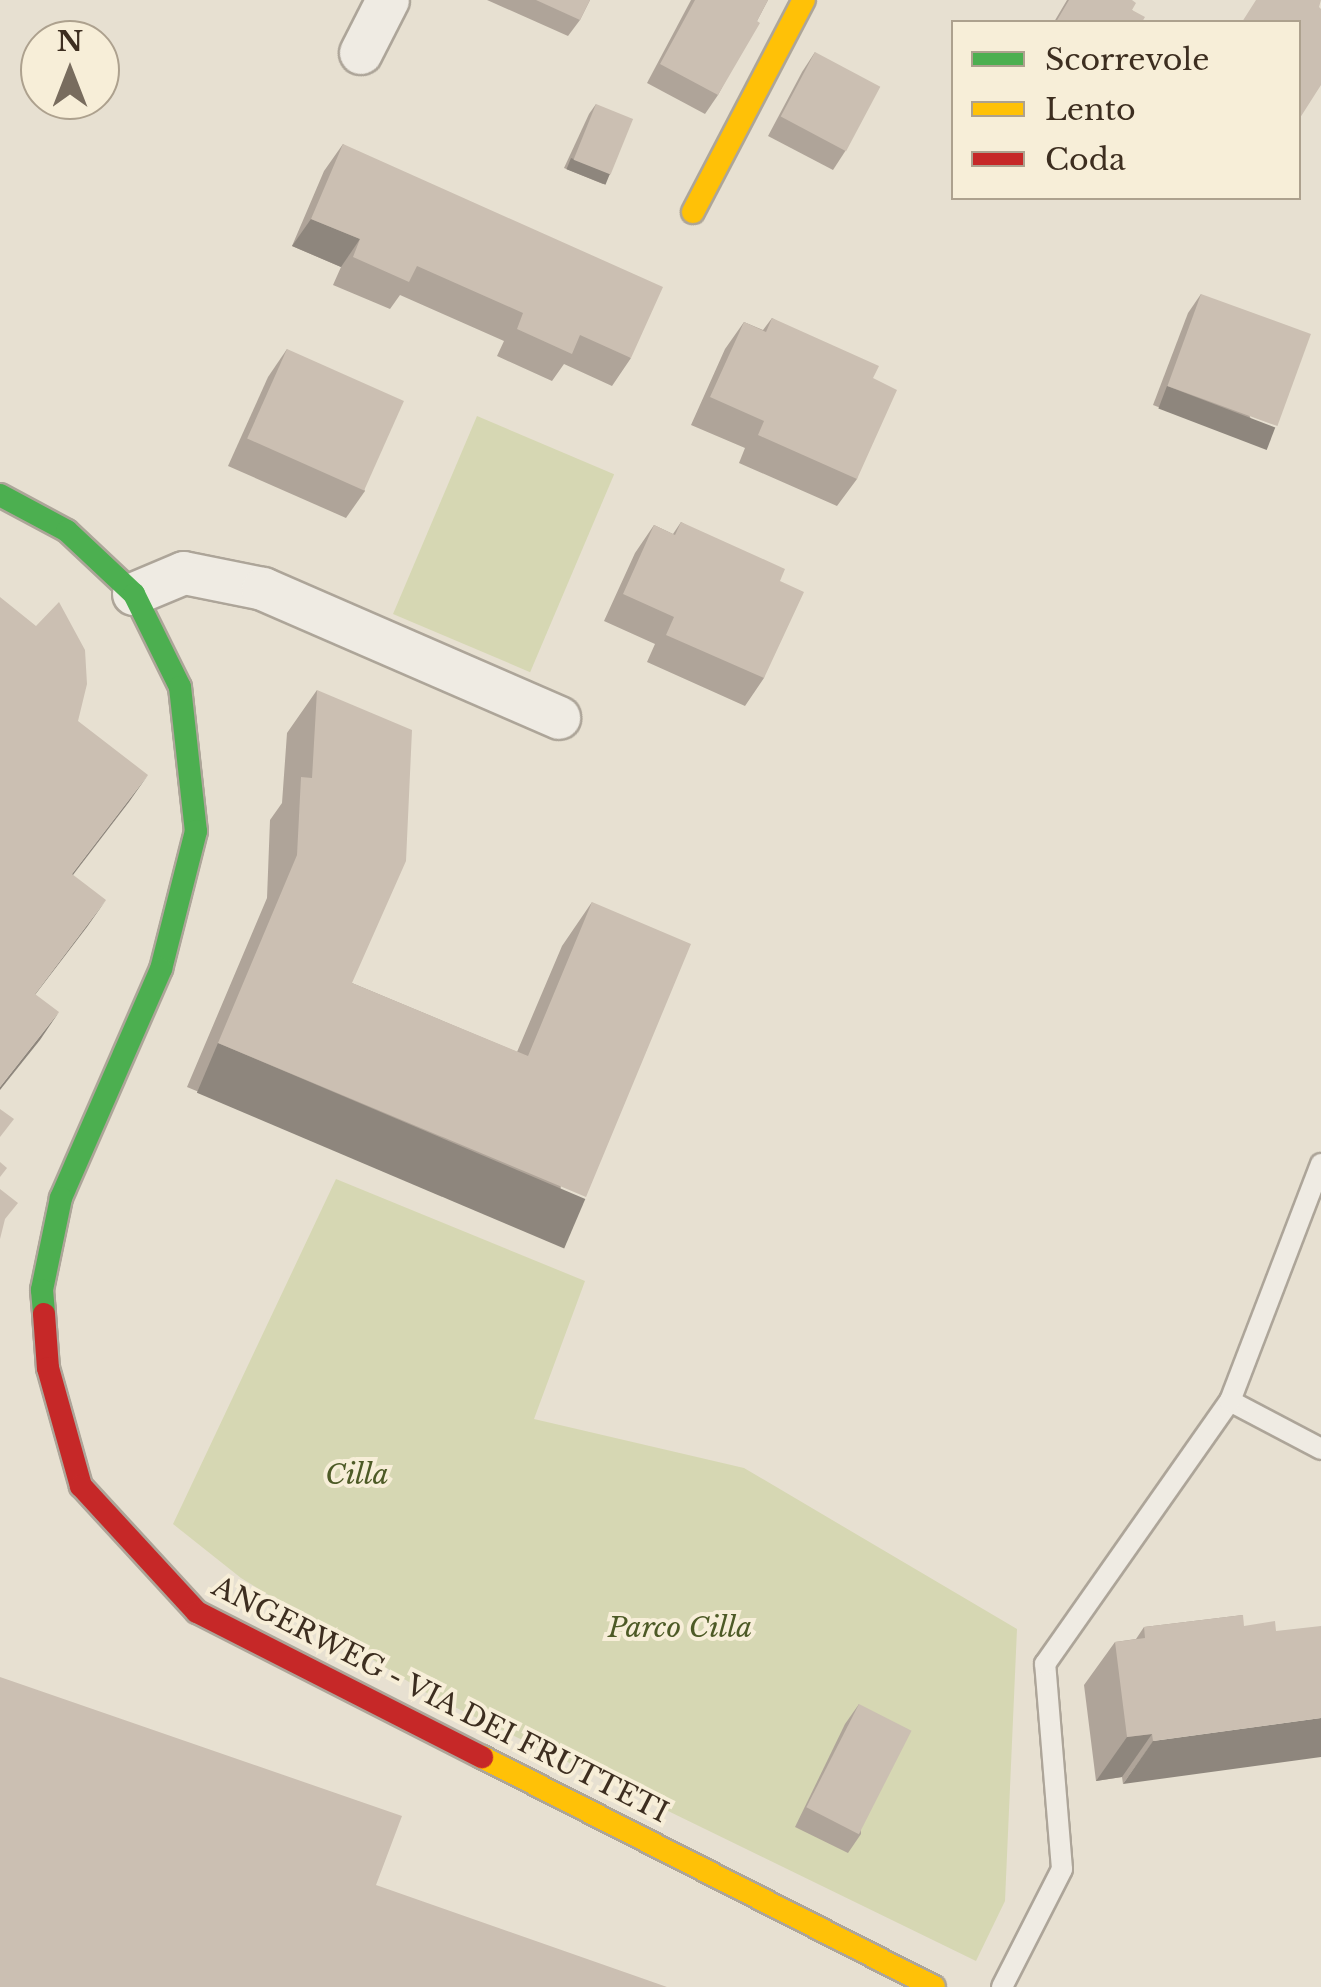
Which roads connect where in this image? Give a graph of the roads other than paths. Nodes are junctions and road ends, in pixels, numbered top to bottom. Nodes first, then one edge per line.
1 (388, 0) edge
2 (804, 0) edge
3 (361, 53) dead end
4 (693, 212) dead end
5 (0, 495) edge
6 (134, 594) junction
7 (559, 718) dead end
8 (1321, 1164) edge
9 (1230, 1401) junction
10 (1321, 1449) edge
11 (934, 1987) edge
12 (1002, 1987) edge

1 - 3 street
2 - 4 street
5 - 6 street, ANGERWEG - VIA DEI FRUTTETI
6 - 7 street
6 - 11 street, ANGERWEG - VIA DEI FRUTTETI
8 - 9 lane
9 - 10 lane
9 - 12 lane

